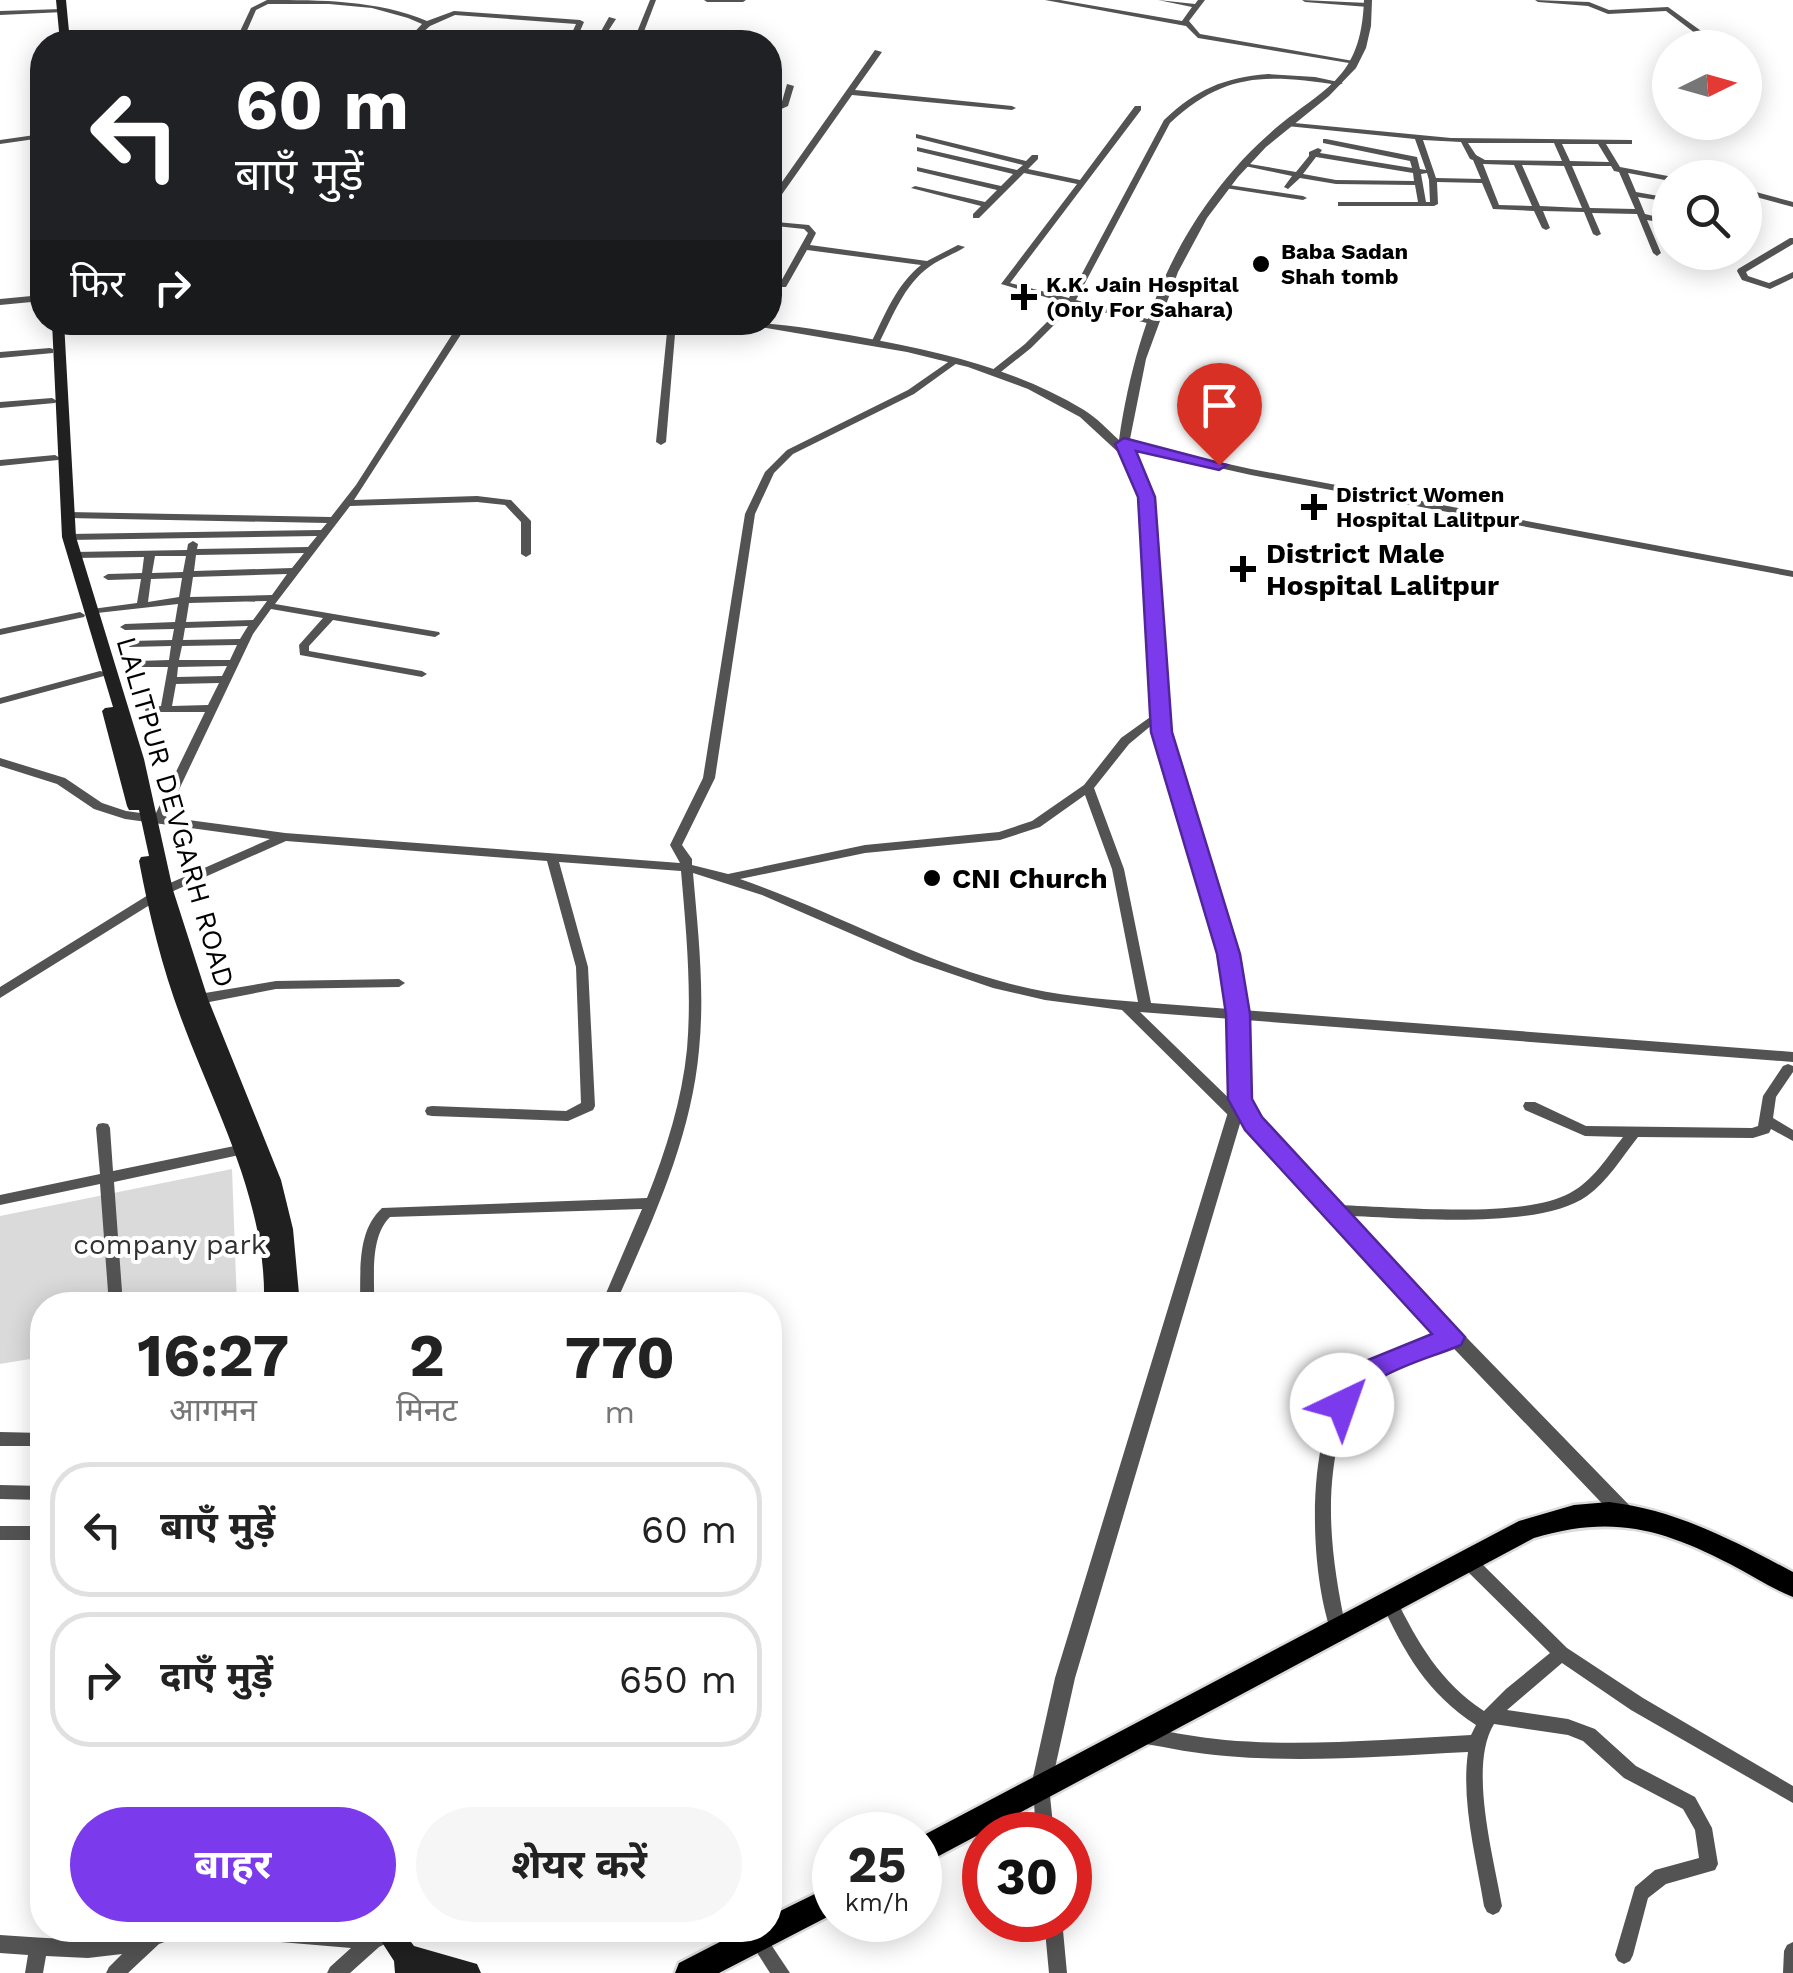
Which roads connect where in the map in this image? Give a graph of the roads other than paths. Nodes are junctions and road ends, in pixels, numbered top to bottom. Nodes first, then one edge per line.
1 (654, 0) edge
2 (707, 0) edge
3 (744, 0) edge
4 (1048, 0) edge
5 (1100, 0) edge
6 (1162, 0) edge
7 (1305, 0) edge
8 (1538, 0) edge
9 (1199, 3) edge
10 (1368, 3) edge
11 (62, 6) edge
12 (1092, 8) junction
13 (0, 13) edge
14 (612, 20) dead end
15 (426, 24) junction
16 (1186, 24) junction
17 (243, 30) edge
18 (420, 30) edge
19 (577, 30) edge
20 (606, 30) edge
21 (641, 30) edge
22 (1698, 30) edge
23 (878, 52) dead end
24 (1356, 62) junction
25 (790, 86) dead end
26 (1337, 86) junction
27 (849, 92) junction
28 (782, 107) edge
29 (1012, 108) dead end
30 (1138, 108) dead end
31 (1287, 124) junction
32 (1336, 130) junction
33 (919, 136) dead end
34 (30, 138) edge
35 (1419, 138) junction
36 (1463, 140) junction
37 (1326, 141) junction
38 (1557, 141) junction
39 (0, 142) edge
40 (1601, 142) junction
41 (1629, 142) dead end
42 (920, 149) dead end
43 (1312, 154) junction
44 (1477, 160) junction
45 (1517, 163) junction
46 (1566, 163) junction
47 (1244, 164) junction
48 (1610, 164) junction
49 (1026, 166) junction
50 (1382, 168) junction
51 (920, 169) dead end
52 (1623, 171) junction
53 (1419, 172) junction
54 (1295, 175) junction
55 (1431, 176) junction
56 (1652, 177) edge
57 (1484, 181) junction
58 (1080, 182) junction
59 (1383, 182) junction
60 (1420, 183) junction
61 (1225, 186) junction
62 (1288, 187) dead end
63 (782, 188) edge
64 (915, 188) dead end
65 (1003, 189) junction
66 (1633, 194) junction
67 (1762, 196) edge
68 (1652, 197) edge
69 (1303, 198) dead end
70 (1341, 204) dead end
71 (1790, 204) edge
72 (987, 205) junction
73 (1423, 206) junction
74 (1540, 210) junction
75 (1587, 211) junction
76 (1641, 214) junction
77 (976, 216) dead end
78 (1652, 217) edge
79 (782, 225) edge
80 (1546, 228) dead end
81 (1597, 234) dead end
82 (1793, 240) edge
83 (1652, 242) edge
84 (807, 246) junction
85 (960, 247) dead end
86 (924, 262) junction
87 (1793, 275) edge
88 (783, 285) dead end
89 (30, 299) edge
90 (0, 302) edge
91 (1070, 304) junction
92 (1152, 323) junction
93 (782, 329) edge
94 (50, 335) edge
95 (59, 335) edge
96 (457, 335) edge
97 (671, 335) edge
98 (875, 343) junction
99 (50, 351) junction
100 (0, 355) edge
101 (961, 364) junction
102 (994, 373) junction
103 (52, 401) junction
104 (0, 405) edge
105 (660, 442) dead end
106 (1123, 446) junction
107 (55, 458) junction
108 (0, 462) edge
109 (347, 504) junction
110 (68, 516) junction
111 (197, 517) junction
112 (334, 520) junction
113 (194, 534) junction
114 (324, 534) junction
115 (70, 537) junction
116 (311, 550) junction
117 (191, 552) junction
118 (150, 553) junction
119 (526, 554) dead end
120 (74, 556) junction
121 (296, 571) junction
122 (1793, 574) edge
123 (187, 575) junction
124 (146, 576) junction
125 (108, 577) dead end
126 (182, 600) junction
127 (272, 602) junction
128 (142, 605) junction
129 (86, 613) junction
130 (331, 616) junction
131 (256, 623) junction
132 (179, 625) junction
133 (125, 627) dead end
134 (0, 632) edge
135 (435, 634) dead end
136 (243, 642) junction
137 (176, 643) junction
138 (130, 644) dead end
139 (232, 663) junction
140 (138, 664) dead end
141 (173, 664) junction
142 (100, 674) junction
143 (422, 674) dead end
144 (223, 679) junction
145 (171, 681) junction
146 (0, 700) edge
147 (210, 708) junction
148 (150, 710) dead end
149 (166, 710) junction
150 (1160, 712) junction
151 (0, 762) edge
152 (1088, 788) junction
153 (149, 818) junction
154 (285, 836) junction
155 (682, 855) junction
156 (552, 856) junction
157 (730, 877) junction
158 (160, 894) junction
159 (399, 984) dead end
160 (0, 993) edge
161 (199, 999) junction
162 (1126, 1006) junction
163 (1145, 1007) junction
164 (1238, 1014) junction
165 (1791, 1067) edge
166 (1238, 1106) junction
167 (1530, 1106) dead end
168 (432, 1111) dead end
169 (1766, 1120) junction
170 (102, 1128) dead end
171 (1635, 1132) junction
172 (1793, 1136) edge
173 (244, 1149) junction
174 (109, 1178) junction
175 (0, 1200) edge
176 (648, 1203) junction
177 (1332, 1210) junction
178 (115, 1292) edge
179 (272, 1292) edge
180 (289, 1292) edge
181 (368, 1292) edge
182 (613, 1292) edge
183 (1452, 1337) junction
184 (0, 1440) edge
185 (30, 1440) edge
186 (0, 1492) edge
187 (30, 1493) edge
188 (1624, 1514) junction
189 (30, 1533) edge
190 (0, 1534) edge
191 (1468, 1560) junction
192 (1793, 1585) edge
193 (1389, 1602) junction
194 (1338, 1629) junction
195 (1561, 1653) junction
196 (1488, 1719) junction
197 (1139, 1734) junction
198 (1477, 1743) junction
199 (1040, 1786) junction
200 (1793, 1795) edge
201 (1043, 1812) edge
202 (942, 1840) edge
203 (1493, 1906) dead end
204 (812, 1911) edge
205 (782, 1927) edge
206 (133, 1942) edge
207 (154, 1942) edge
208 (374, 1942) edge
209 (389, 1942) edge
210 (754, 1942) edge
211 (759, 1942) edge
212 (1055, 1942) edge
213 (0, 1944) edge
214 (38, 1947) junction
215 (1793, 1952) edge
216 (1624, 1955) dead end
217 (407, 1964) edge
218 (34, 1973) edge
219 (115, 1973) edge
220 (336, 1973) edge
221 (468, 1973) edge
222 (689, 1973) edge
223 (781, 1973) edge
224 (1058, 1973) edge
225 (1792, 1973) edge

1 - 21 street
2 - 3 street
4 - 12 street
5 - 12 street
6 - 9 street
7 - 10 street
8 - 22 street
9 - 16 street
10 - 24 street
11 - 13 street
12 - 16 street
14 - 20 street
15 - 17 street
15 - 18 street
15 - 19 street
16 - 24 street
23 - 27 street
24 - 26 street
25 - 28 street
26 - 31 street
26 - 91 street
27 - 29 street
27 - 63 street
30 - 58 street
31 - 32 street
31 - 47 street
32 - 35 street
32 - 37 street
33 - 49 street
34 - 39 street
35 - 36 street
35 - 55 street
36 - 38 street
36 - 44 street
37 - 43 street
37 - 53 street
38 - 40 street
38 - 46 street
40 - 41 street
40 - 48 street
42 - 49 street
43 - 50 street
43 - 54 street
44 - 45 street
44 - 57 street
45 - 46 street
45 - 74 street
46 - 48 street
46 - 75 street
47 - 54 street
47 - 61 street
48 - 52 street
49 - 58 street
49 - 65 street
50 - 53 street
50 - 59 street
51 - 65 street
52 - 56 street
52 - 66 street
53 - 55 street
53 - 60 street
54 - 59 street
54 - 62 street
55 - 57 street
55 - 73 street
57 - 74 street
58 - 91 street
59 - 60 street
60 - 73 street
61 - 69 street
61 - 92 street
64 - 72 street
65 - 72 street
66 - 68 street
66 - 76 street
67 - 71 street
70 - 73 street
72 - 77 street
74 - 75 street
74 - 80 street
75 - 76 street
75 - 81 street
76 - 78 street
76 - 83 street
79 - 84 street
82 - 87 street
84 - 86 street
84 - 88 street
85 - 86 street
86 - 98 street
89 - 90 street
91 - 92 street
91 - 102 street
92 - 106 street
93 - 98 street
94 - 99 main road
95 - 110 main road, LALITPUR DEVGARH ROAD
96 - 109 street
97 - 105 street
98 - 101 street
99 - 100 street
99 - 103 main road
101 - 102 street
101 - 155 street
102 - 106 street
103 - 104 street
103 - 107 main road
106 - 122 street
106 - 150 street
107 - 108 street
107 - 129 main road
109 - 112 street
109 - 119 street
110 - 111 street
110 - 115 main road, LALITPUR DEVGARH ROAD
111 - 112 street
111 - 113 street
112 - 114 street
113 - 114 street
113 - 115 street
113 - 117 street
114 - 116 street
115 - 120 main road, LALITPUR DEVGARH ROAD
116 - 117 street
116 - 121 street
117 - 118 street
117 - 123 street
118 - 120 street
118 - 124 street
120 - 129 main road, LALITPUR DEVGARH ROAD
121 - 123 street
121 - 127 street
123 - 124 street
123 - 126 street
124 - 125 street
124 - 128 street
126 - 127 street
126 - 128 street
126 - 132 street
127 - 130 street
127 - 131 street
128 - 129 street
129 - 134 street
129 - 142 main road
129 - 153 main road, LALITPUR DEVGARH ROAD
130 - 135 street
130 - 143 street
131 - 132 street
131 - 136 street
132 - 133 street
132 - 137 street
136 - 137 street
136 - 139 street
137 - 138 street
137 - 141 street
139 - 141 street
139 - 144 street
140 - 141 street
141 - 145 street
142 - 146 street
142 - 153 main road
144 - 145 street
144 - 147 street
145 - 149 street
147 - 149 street
147 - 153 street
148 - 149 street
150 - 152 street
150 - 164 street
151 - 153 street
152 - 157 street
152 - 163 street
153 - 154 street
153 - 158 main road, LALITPUR DEVGARH ROAD
154 - 156 street
154 - 158 street
155 - 156 street
155 - 157 street
155 - 176 street
156 - 168 street
157 - 162 street
158 - 160 street
158 - 161 main road, LALITPUR DEVGARH ROAD
158 - 173 main road
159 - 161 street
161 - 180 main road, LALITPUR DEVGARH ROAD
162 - 163 street
162 - 166 street
163 - 164 street
164 - 165 street
164 - 166 street
165 - 169 street
166 - 177 street
166 - 199 street
167 - 171 street
169 - 171 street
169 - 172 street
170 - 174 street
171 - 177 street
173 - 174 street
173 - 179 main road
174 - 175 street
174 - 178 street
176 - 181 street
176 - 182 street
177 - 183 street
183 - 188 street
183 - 194 street
184 - 185 street
186 - 187 street
188 - 191 main road
188 - 192 main road
189 - 190 street
191 - 193 main road
191 - 195 street
193 - 194 main road
193 - 196 street
194 - 197 main road
195 - 196 street
195 - 200 street
196 - 198 street
196 - 216 street
197 - 198 street
197 - 199 main road
198 - 203 street
199 - 201 street
199 - 202 main road
204 - 205 main road
206 - 214 street
207 - 219 street
208 - 220 street
209 - 217 main road
210 - 222 main road
211 - 223 street
212 - 224 street
213 - 214 street
214 - 218 street
215 - 225 street
217 - 221 main road

